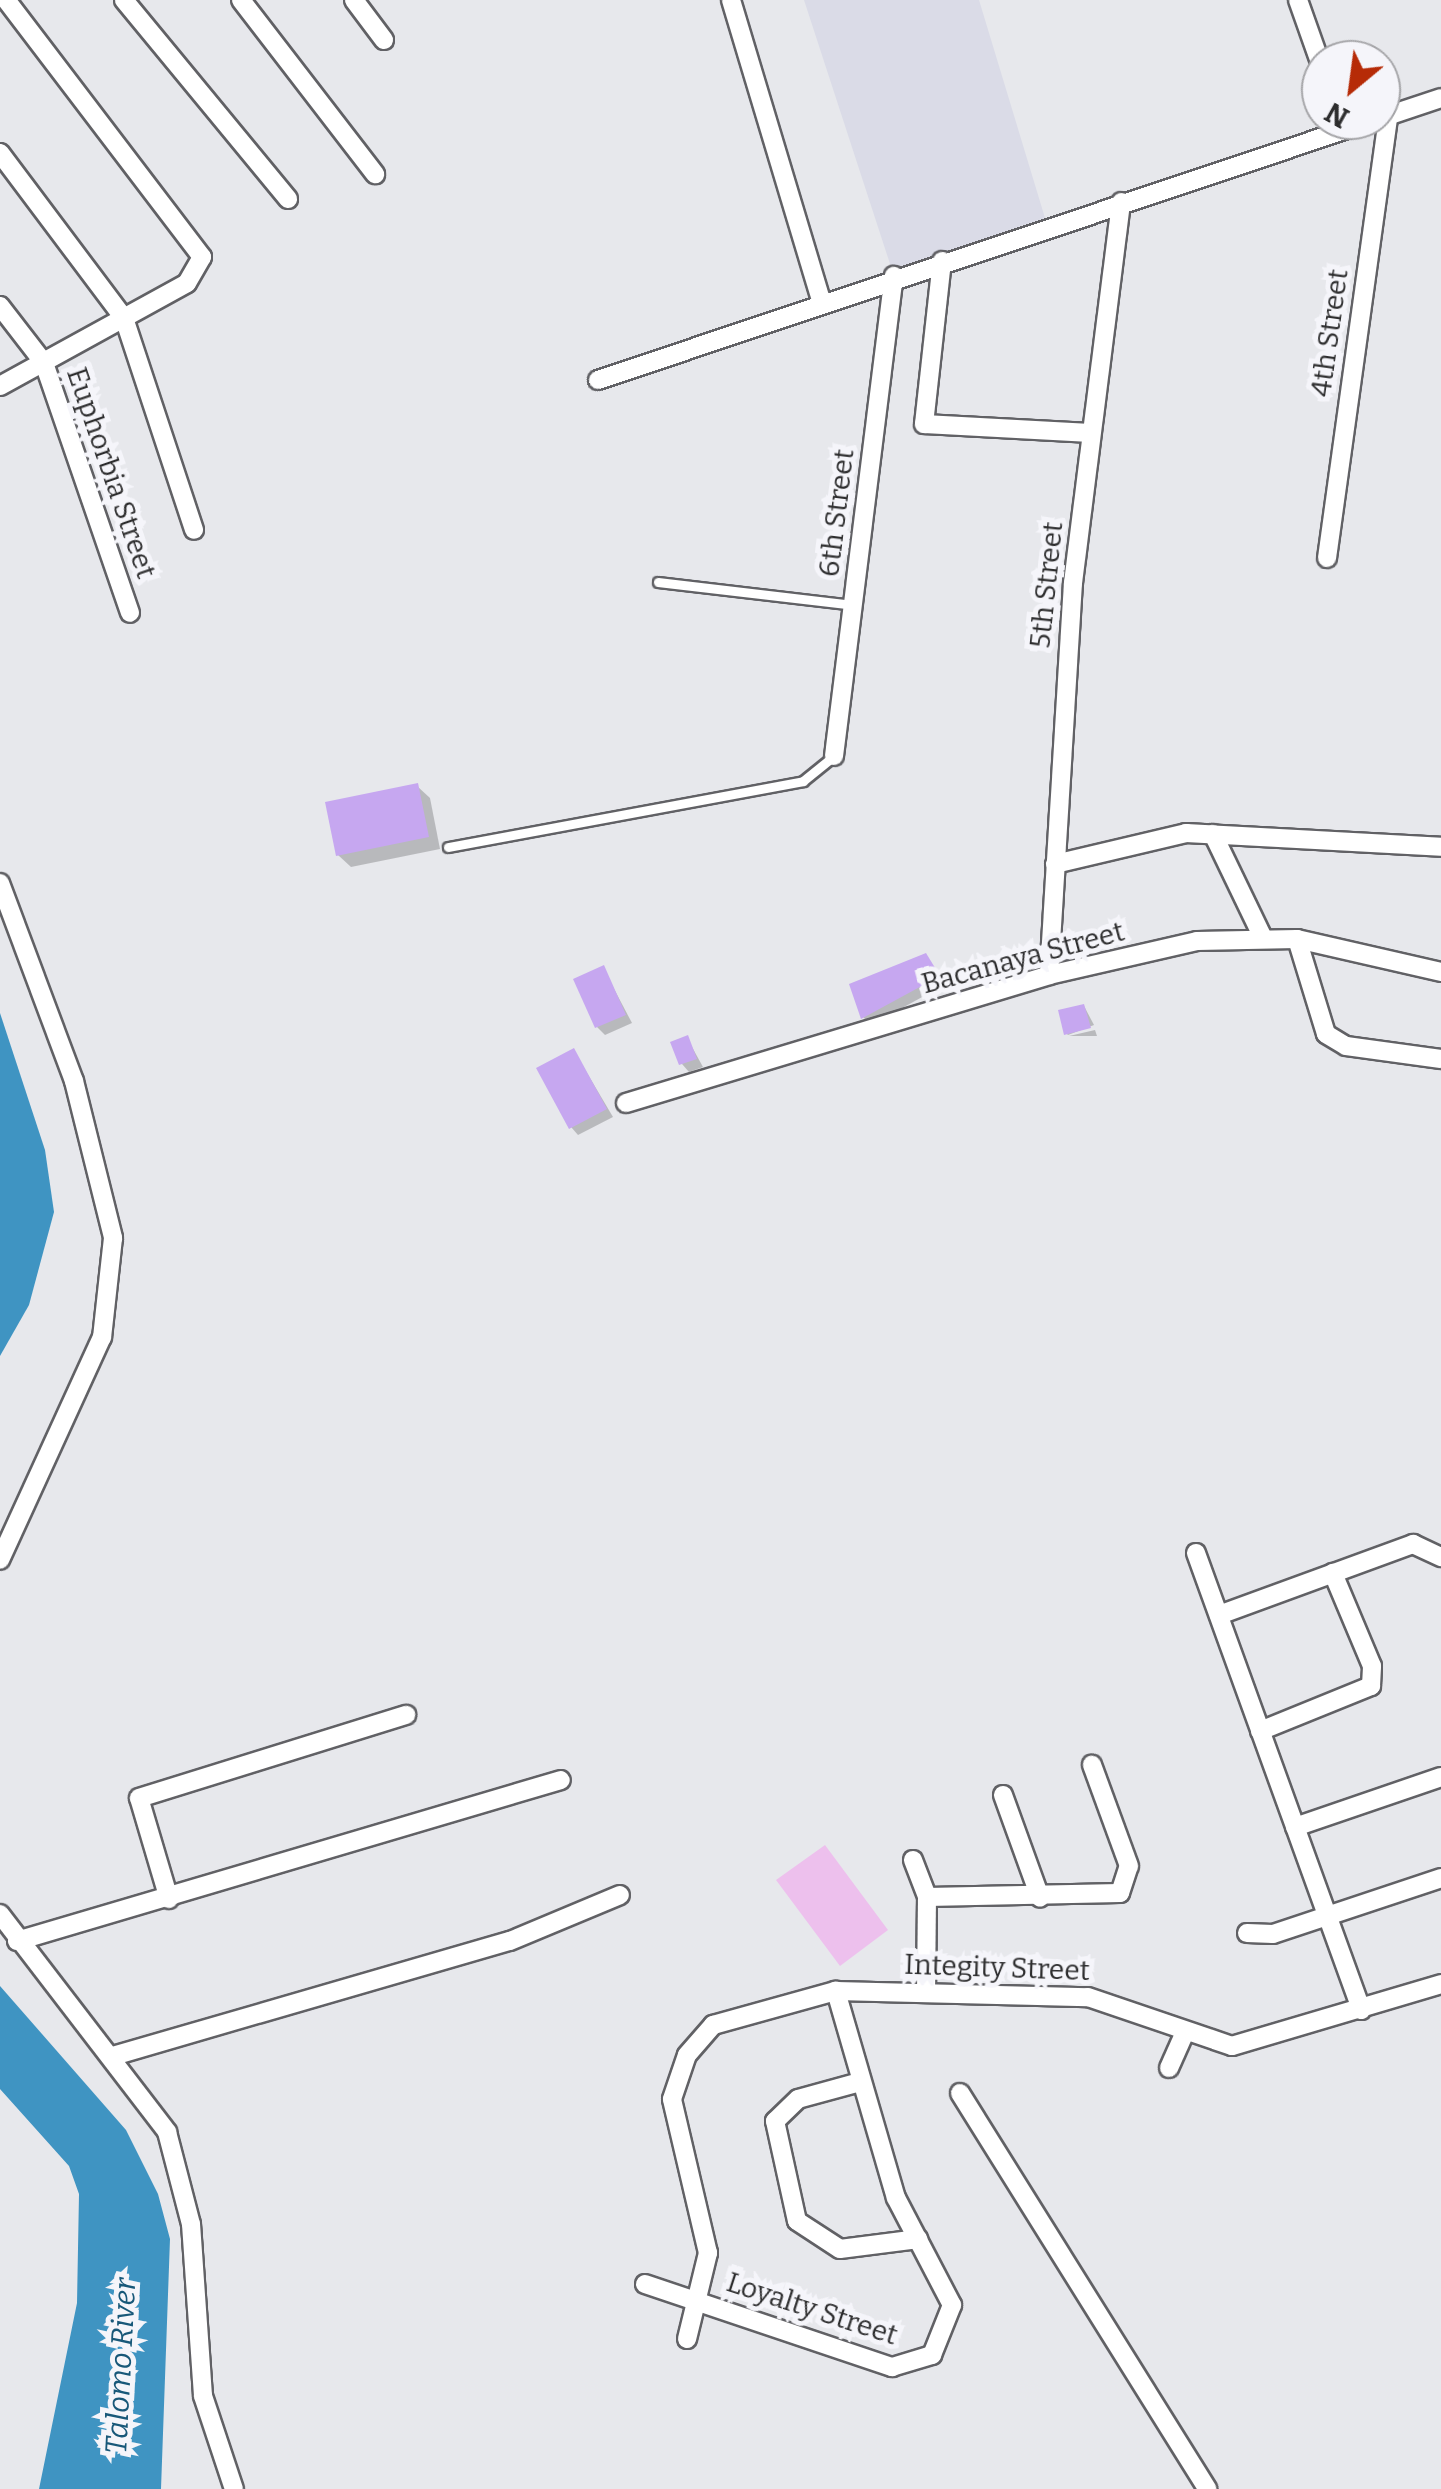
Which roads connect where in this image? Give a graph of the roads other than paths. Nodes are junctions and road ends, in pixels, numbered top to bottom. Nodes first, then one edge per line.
1 (6, 0) edge
2 (124, 0) edge
3 (240, 0) edge
4 (354, 0) edge
5 (731, 0) edge
6 (1298, 0) edge
7 (384, 40) dead end
8 (1312, 40) edge
9 (1441, 98) edge
10 (1401, 111) edge
11 (1301, 139) edge
12 (1378, 140) edge
13 (0, 153) edge
14 (374, 174) dead end
15 (288, 199) dead end
16 (1121, 202) junction
17 (942, 261) junction
18 (894, 276) junction
19 (822, 302) junction
20 (0, 306) edge
21 (124, 318) junction
22 (44, 363) junction
23 (598, 380) dead end
24 (0, 386) edge
25 (1091, 433) junction
26 (194, 530) dead end
27 (1326, 558) dead end
28 (658, 582) dead end
29 (853, 605) junction
30 (130, 613) dead end
31 (834, 756) joint
32 (1213, 834) junction
33 (448, 847) dead end
34 (1441, 847) edge
35 (1055, 864) junction
36 (0, 883) edge
37 (1262, 936) junction
38 (1298, 939) junction
39 (1441, 972) edge
40 (1049, 975) junction
41 (1441, 1059) edge
42 (626, 1103) dead end
43 (1196, 1552) dead end
44 (1441, 1557) edge
45 (0, 1560) edge
46 (1333, 1573) junction
47 (1219, 1614) junction
48 (406, 1716) dead end
49 (1260, 1731) junction
50 (1092, 1766) dead end
51 (1441, 1777) edge
52 (561, 1780) dead end
53 (1002, 1795) dead end
54 (1294, 1826) junction
55 (913, 1860) dead end
56 (1441, 1878) edge
57 (620, 1895) dead end
58 (1040, 1896) junction
59 (927, 1897) junction
60 (169, 1899) junction
61 (0, 1914) edge
62 (1327, 1916) junction
63 (1247, 1933) dead end
64 (16, 1941) junction
65 (1441, 1984) edge
66 (836, 1991) junction
67 (926, 1992) junction
68 (1361, 2010) junction
69 (1184, 2034) junction
70 (113, 2056) junction
71 (1168, 2068) dead end
72 (860, 2082) junction
73 (960, 2093) dead end
74 (918, 2239) junction
75 (644, 2284) dead end
76 (697, 2302) junction
77 (687, 2339) dead end
78 (234, 2489) edge
79 (1207, 2489) edge

1 - 21 street
2 - 15 street
3 - 14 street
4 - 7 street
5 - 19 street
6 - 8 street
9 - 10 street
11 - 16 street
12 - 27 street, 4th Street
13 - 21 street
16 - 17 street
16 - 25 street, 5th Street
17 - 18 street
17 - 25 street
18 - 19 street
18 - 29 street, 6th Street
19 - 23 street
20 - 22 street, Euphorbia Street
21 - 22 street
21 - 26 street
22 - 24 street
22 - 30 street, Euphorbia Street
25 - 35 street, 5th Street
28 - 29 lane
29 - 31 street, 6th Street
31 - 33 lane
32 - 34 street
32 - 35 street
32 - 37 street
35 - 40 street, 5th Street
36 - 45 street
37 - 38 street, Bacanaya Street
37 - 40 street, Bacanaya Street
38 - 39 street, Bacanaya Street
38 - 41 street
40 - 42 street, Bacanaya Street
43 - 47 street
44 - 46 street
46 - 47 street
46 - 49 street
47 - 49 street
48 - 60 street
49 - 54 street
50 - 58 street
51 - 54 street
52 - 60 street
53 - 58 street
54 - 62 street
55 - 59 street
56 - 62 street
57 - 70 street
58 - 59 street
59 - 67 street
60 - 64 street
61 - 64 street
62 - 63 street
62 - 68 street
64 - 70 street
65 - 68 street, Integity Street
66 - 67 street, Integity Street
66 - 72 street, Loyalty Street
66 - 76 street, Integity Street
67 - 69 street, Integity Street
68 - 69 street, Integity Street
69 - 71 street
70 - 78 street
72 - 74 street, Loyalty Street
72 - 74 street
73 - 79 street
74 - 76 street, Loyalty Street
75 - 76 street, Loyalty Street
76 - 77 street

